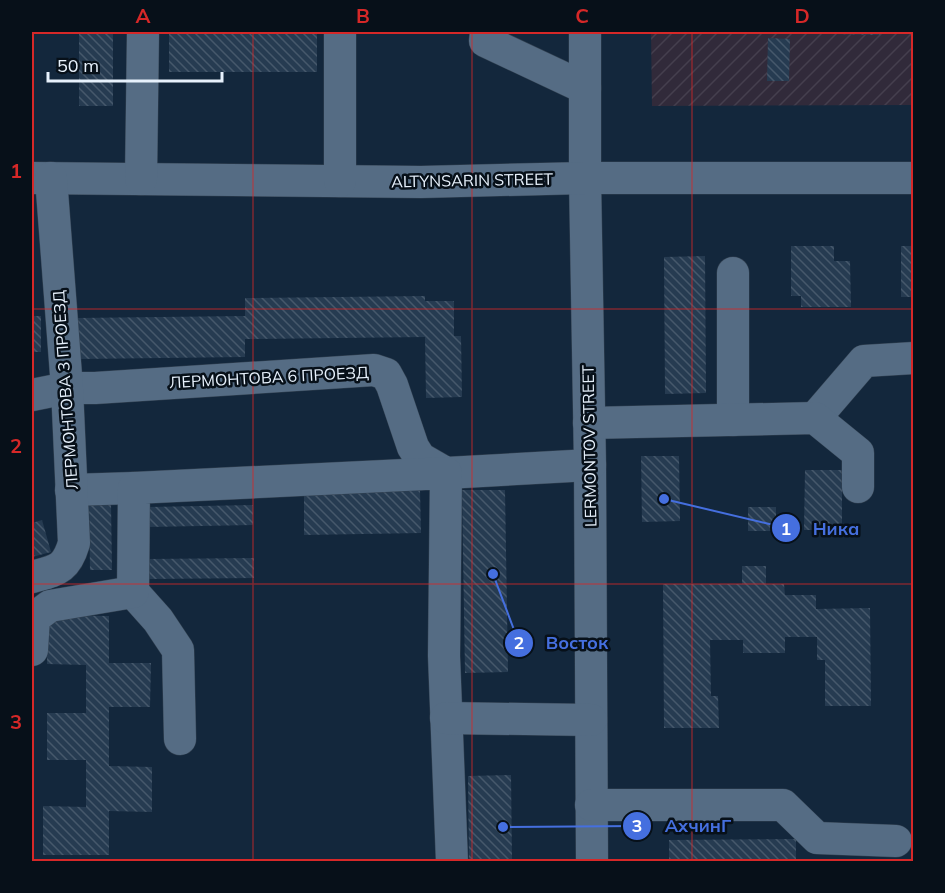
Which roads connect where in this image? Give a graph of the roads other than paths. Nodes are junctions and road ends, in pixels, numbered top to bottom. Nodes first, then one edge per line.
1 (143, 32) edge
2 (340, 32) edge
3 (486, 32) edge
4 (585, 32) edge
5 (585, 88) junction
6 (41, 178) edge
7 (585, 178) junction
8 (914, 178) edge
9 (141, 179) junction
10 (340, 181) junction
11 (733, 273) dead end
12 (914, 358) edge
13 (67, 388) junction
14 (32, 395) edge
15 (815, 418) junction
16 (733, 420) junction
17 (589, 423) junction
18 (590, 465) junction
19 (446, 473) junction
20 (858, 487) dead end
21 (134, 488) junction
22 (71, 490) junction
23 (32, 578) edge
24 (134, 592) junction
25 (32, 650) edge
26 (446, 718) junction
27 (591, 720) junction
28 (180, 739) dead end
29 (591, 805) junction
30 (896, 840) dead end
31 (452, 861) edge
32 (592, 861) edge

1 - 9 street
2 - 10 street
3 - 5 street
4 - 5 street, LERMONTOV STREET
5 - 7 street, LERMONTOV STREET
6 - 9 street, ALTYNSARIN STREET
6 - 13 street, ЛЕРМОНТОВА 3 ПРОЕЗД
7 - 8 street, ALTYNSARIN STREET
7 - 10 street, ALTYNSARIN STREET
7 - 17 street, LERMONTOV STREET
9 - 10 street, ALTYNSARIN STREET
11 - 16 street
12 - 15 street
13 - 14 street, ЛЕРМОНТОВА 6 ПРОЕЗД
13 - 19 street, ЛЕРМОНТОВА 6 ПРОЕЗД
13 - 22 street, ЛЕРМОНТОВА 3 ПРОЕЗД
15 - 16 street
15 - 20 street
16 - 17 street
17 - 18 street, LERMONTOV STREET
18 - 19 street
18 - 27 street, LERMONTOV STREET
19 - 21 street
19 - 26 street
21 - 22 street
21 - 24 street
22 - 23 street, ЛЕРМОНТОВА 3 ПРОЕЗД
24 - 25 street
24 - 28 street
26 - 27 street
26 - 31 street
27 - 29 street, LERMONTOV STREET
29 - 30 street
29 - 32 street, LERMONTOV STREET

